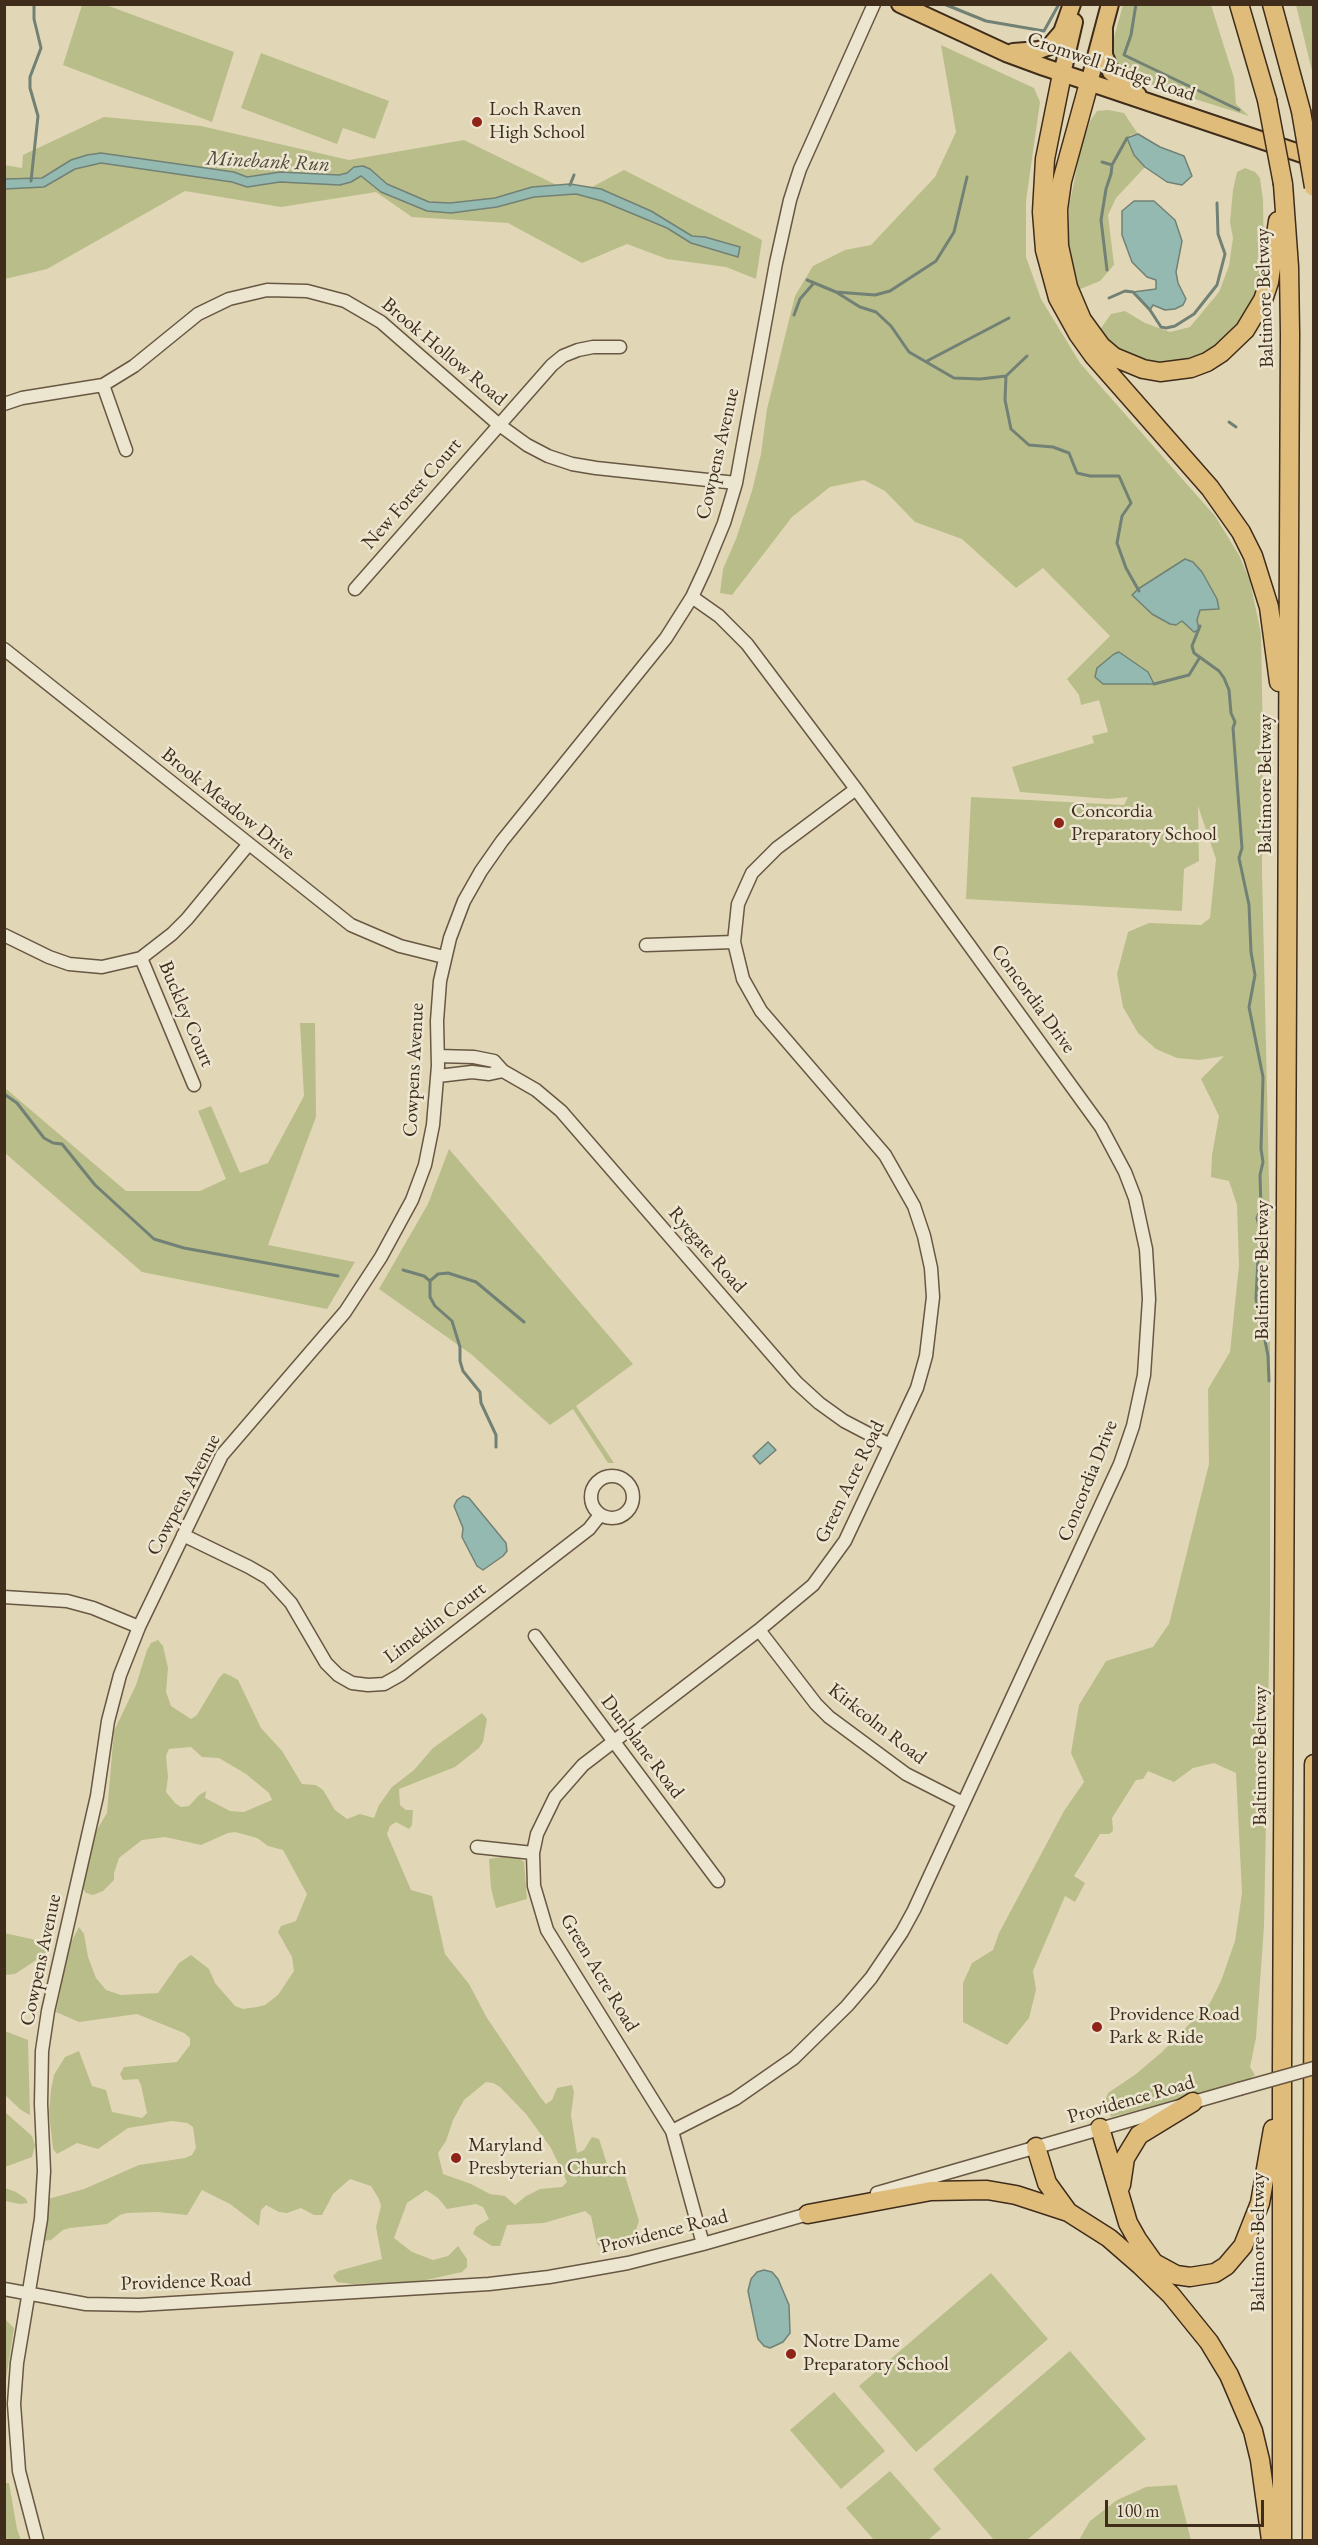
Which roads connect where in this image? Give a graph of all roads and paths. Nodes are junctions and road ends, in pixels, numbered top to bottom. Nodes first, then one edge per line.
1 (874, 4) edge
2 (900, 4) edge
3 (1072, 4) edge
4 (1078, 4) edge
5 (1110, 4) edge
6 (1239, 4) edge
7 (1272, 4) edge
8 (1279, 4) edge
9 (1104, 29) junction
10 (1006, 53) junction
11 (1062, 74) junction
12 (1293, 79) junction
13 (1089, 83) junction
14 (1148, 102) junction
15 (1314, 158) edge
16 (1282, 183) junction
17 (1314, 187) edge
18 (620, 347) dead end
19 (103, 385) junction
20 (4, 404) edge
21 (498, 424) junction
22 (126, 450) dead end
23 (736, 483) junction
24 (355, 589) dead end
25 (692, 597) junction
26 (4, 649) edge
27 (1288, 749) junction
28 (856, 789) junction
29 (248, 845) junction
30 (4, 935) edge
31 (734, 942) junction
32 (646, 945) dead end
33 (444, 957) junction
34 (141, 958) junction
35 (438, 1056) junction
36 (503, 1071) junction
37 (438, 1076) junction
38 (194, 1085) dead end
39 (890, 1445) junction
40 (600, 1515) dead end
41 (183, 1535) junction
42 (4, 1597) edge
43 (139, 1628) junction
44 (759, 1630) junction
45 (536, 1636) dead end
46 (614, 1741) junction
47 (1314, 1764) edge
48 (963, 1803) junction
49 (477, 1847) dead end
50 (533, 1852) junction
51 (718, 1881) dead end
52 (1282, 2065) junction
53 (1313, 2077) edge
54 (1194, 2102) junction
55 (1100, 2128) junction
56 (672, 2131) junction
57 (1036, 2147) junction
58 (1120, 2193) junction
59 (1068, 2212) junction
60 (808, 2214) junction
61 (703, 2244) junction
62 (4, 2289) edge
63 (29, 2294) junction
64 (37, 2541) edge
65 (1271, 2541) edge
66 (1282, 2541) edge
67 (1312, 2541) edge

1 - 23 street, Cowpens Avenue
2 - 10 main road, Cromwell Bridge Road
3 - 10 main road
4 - 11 main road
5 - 9 main road
6 - 16 highway, Baltimore Beltway, bridge
7 - 12 highway
8 - 12 highway
9 - 13 main road
9 - 14 main road
10 - 11 main road, Cromwell Bridge Road
11 - 13 main road, Cromwell Bridge Road
11 - 27 highway
12 - 17 highway, bridge
13 - 14 main road, Cromwell Bridge Road
13 - 16 highway
14 - 15 main road, Cromwell Bridge Road
16 - 27 highway, Baltimore Beltway
18 - 21 street, New Forest Court
19 - 20 street, Brook Hollow Road
19 - 21 street, Brook Hollow Road
19 - 22 street
21 - 23 street, Brook Hollow Road
21 - 24 street, New Forest Court
23 - 25 street, Cowpens Avenue
25 - 28 street, Concordia Drive
25 - 33 street, Cowpens Avenue
26 - 29 street, Brook Meadow Drive
27 - 52 highway, Baltimore Beltway
28 - 31 street, Green Acre Road
28 - 48 street, Concordia Drive
29 - 33 street, Brook Meadow Drive
29 - 34 street
30 - 34 street
31 - 32 street
31 - 39 street, Green Acre Road
33 - 35 street, Cowpens Avenue
34 - 38 street, Buckley Court
35 - 36 street, Ryegate Road
35 - 37 street, Cowpens Avenue
36 - 37 street
36 - 39 street, Ryegate Road
37 - 41 street, Cowpens Avenue
39 - 44 street, Green Acre Road
40 - 41 street, Limekiln Court
41 - 43 street, Cowpens Avenue
42 - 43 street
43 - 63 street, Cowpens Avenue
44 - 46 street, Green Acre Road
44 - 48 street, Kirkcolm Road
45 - 46 street, Dunblane Road
46 - 50 street, Green Acre Road
46 - 51 street, Dunblane Road
47 - 53 highway
48 - 56 street, Concordia Drive
49 - 50 street
50 - 56 street, Green Acre Road
52 - 58 highway
52 - 66 highway, Baltimore Beltway
53 - 54 street, Providence Road, bridge
53 - 67 highway
54 - 55 street, Providence Road
54 - 58 highway
55 - 57 street, Providence Road
55 - 58 highway
56 - 61 street, Green Acre Road
57 - 59 highway
57 - 60 street, Providence Road
59 - 60 highway
59 - 65 highway
60 - 61 street, Providence Road
61 - 63 street, Providence Road
62 - 63 street, Providence Road
63 - 64 street, Cowpens Avenue

